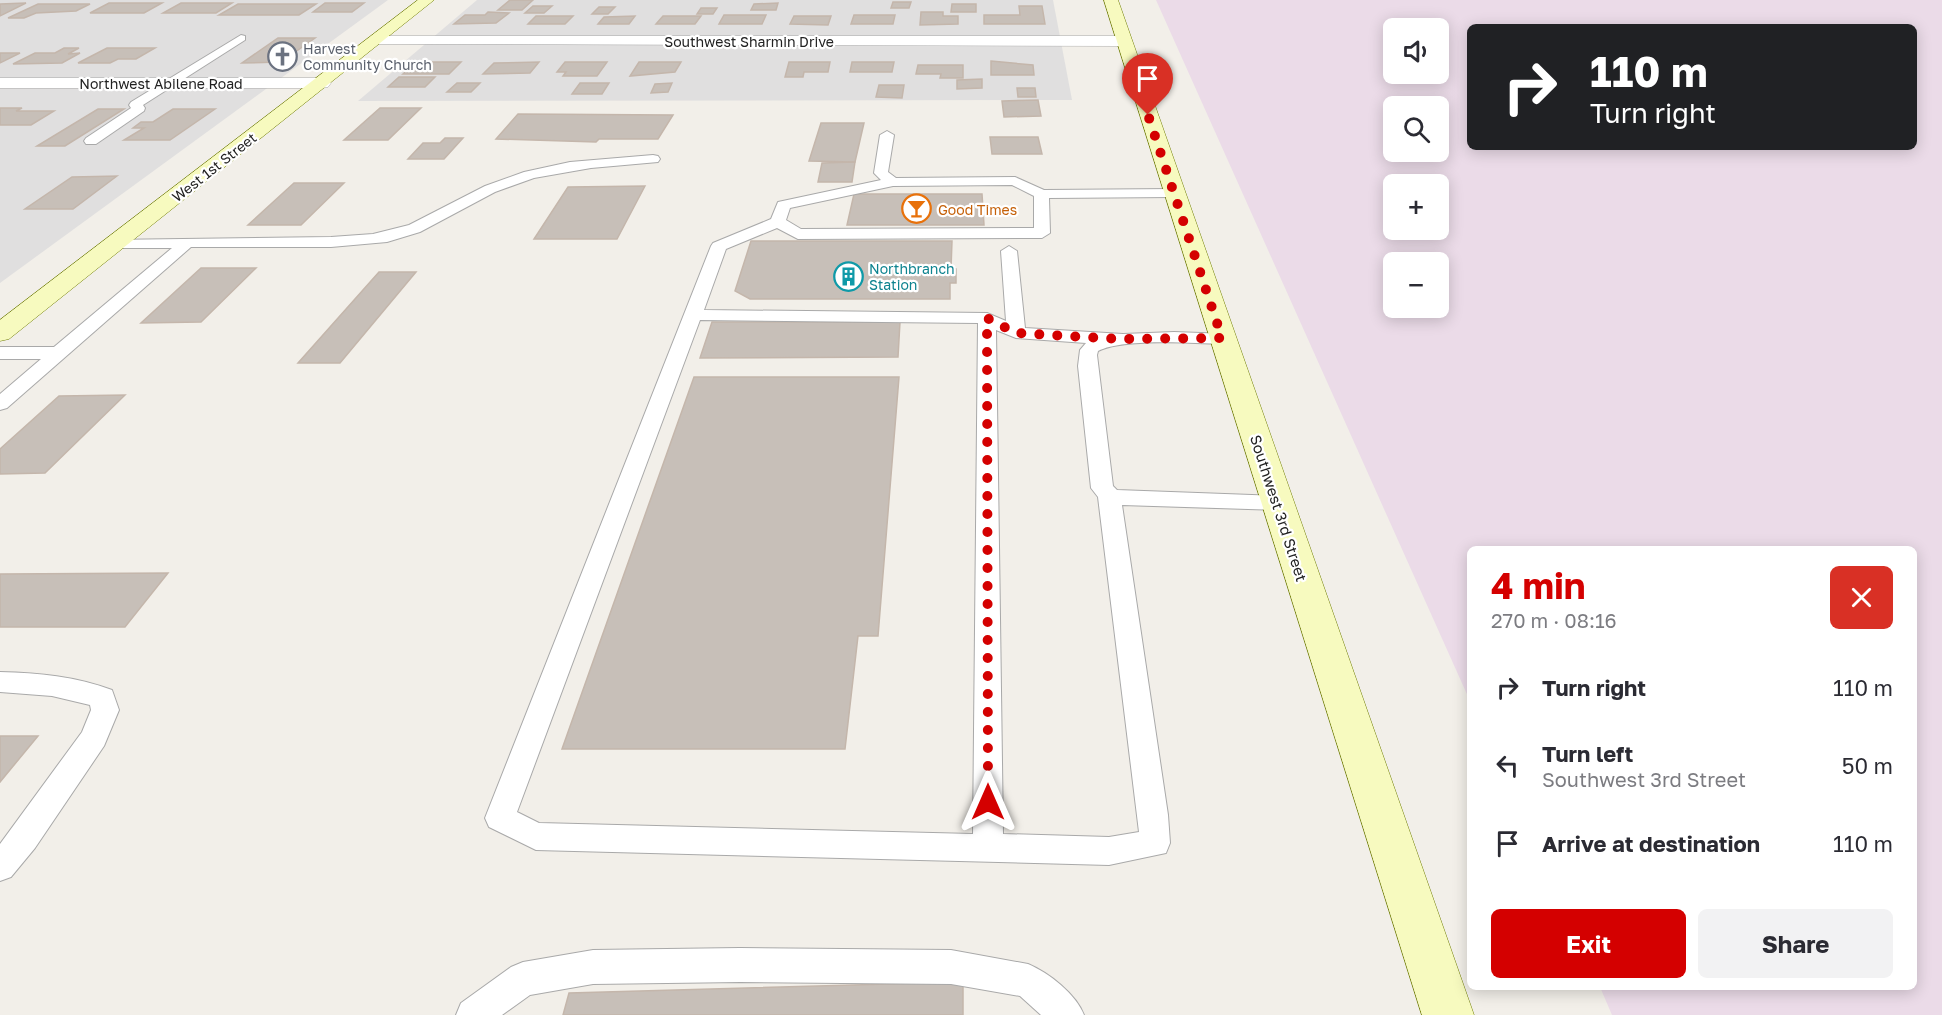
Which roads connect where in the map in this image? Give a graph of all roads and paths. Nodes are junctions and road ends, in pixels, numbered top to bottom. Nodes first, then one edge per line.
1 (427, 0) edge
2 (1111, 0) edge
3 (241, 38) dead end
4 (375, 41) junction
5 (1124, 41) junction
6 (0, 83) edge
7 (167, 83) junction
8 (322, 83) junction
9 (887, 135) dead end
10 (91, 141) dead end
11 (653, 159) dead end
12 (893, 182) junction
13 (1174, 193) junction
14 (1041, 194) junction
15 (778, 222) junction
16 (188, 242) junction
17 (115, 243) junction
18 (1009, 251) dead end
19 (693, 315) junction
20 (987, 318) junction
21 (0, 333) edge
22 (1016, 333) junction
23 (1222, 338) junction
24 (1120, 339) junction
25 (59, 353) junction
26 (0, 354) edge
27 (0, 404) edge
28 (1109, 495) junction
29 (1277, 503) junction
30 (0, 682) edge
31 (988, 848) junction
32 (0, 867) edge
33 (473, 1015) edge
34 (1067, 1015) edge
35 (1448, 1015) edge

1 - 4 street, West 1st Street
2 - 5 street, Southwest 3rd Street
3 - 7 lane
4 - 5 street, Southwest Sharmin Drive
4 - 8 street, West 1st Street
5 - 13 street, Southwest 3rd Street
6 - 7 street, Northwest Abilene Road
7 - 8 street, Northwest Abilene Road
7 - 10 lane
8 - 17 street, West 1st Street
9 - 12 lane
11 - 16 lane
12 - 14 lane
12 - 15 lane
13 - 14 lane
13 - 23 street, Southwest 3rd Street
14 - 15 lane
15 - 19 lane
16 - 17 lane
16 - 25 lane
17 - 21 street, West 1st Street
18 - 22 lane
19 - 20 lane
19 - 31 lane
20 - 22 lane
20 - 31 lane
22 - 24 lane
23 - 24 lane
23 - 29 street, Southwest 3rd Street
24 - 28 lane
25 - 26 lane
25 - 27 lane
28 - 29 lane
28 - 31 lane
29 - 35 street, Southwest 3rd Street
30 - 32 lane
33 - 34 lane

